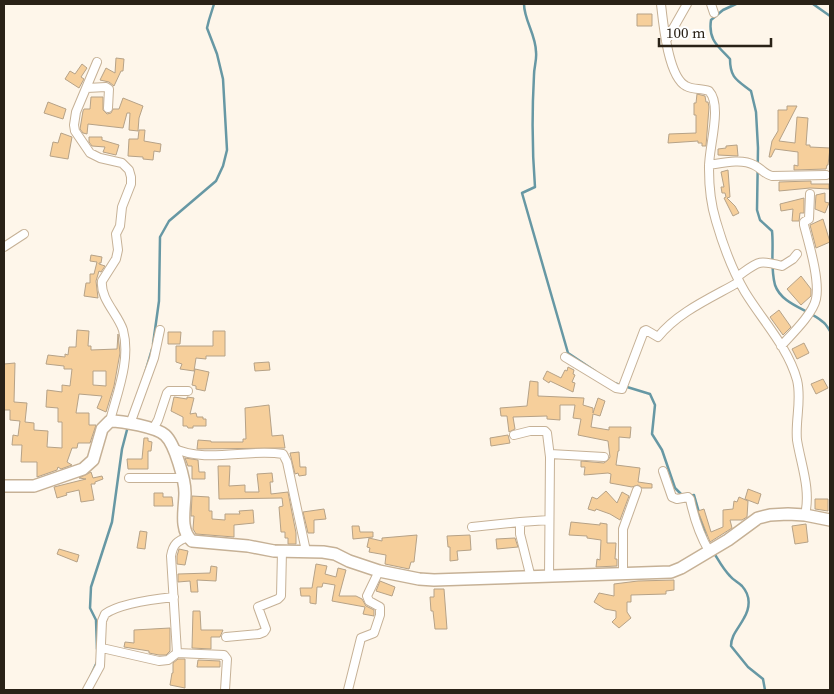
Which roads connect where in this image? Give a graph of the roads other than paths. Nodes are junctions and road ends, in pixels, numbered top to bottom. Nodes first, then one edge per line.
1 (662, 4) edge
2 (687, 4) edge
3 (711, 4) edge
4 (714, 13) dead end
5 (666, 41) junction
6 (97, 62) dead end
7 (87, 88) junction
8 (108, 108) dead end
9 (709, 165) junction
10 (826, 176) dead end
11 (810, 194) dead end
12 (24, 234) dead end
13 (4, 247) edge
14 (797, 254) dead end
15 (738, 279) junction
16 (160, 330) dead end
17 (782, 346) junction
18 (565, 357) dead end
19 (188, 391) dead end
20 (110, 421) junction
21 (130, 424) junction
22 (153, 429) junction
23 (514, 435) dead end
24 (173, 448) junction
25 (550, 454) junction
26 (604, 457) dead end
27 (663, 471) dead end
28 (129, 478) dead end
29 (182, 478) junction
30 (4, 486) edge
31 (637, 490) dead end
32 (805, 515) junction
33 (549, 520) junction
34 (830, 520) edge
35 (520, 522) junction
36 (472, 527) dead end
37 (188, 537) junction
38 (711, 550) junction
39 (282, 551) junction
40 (306, 551) junction
41 (379, 571) junction
42 (624, 573) junction
43 (549, 577) junction
44 (531, 578) junction
45 (174, 597) junction
46 (226, 637) dead end
47 (102, 648) junction
48 (177, 653) junction
49 (87, 690) edge
50 (225, 690) edge
51 (348, 690) edge

1 - 5 street
2 - 5 street
3 - 4 street
5 - 9 street
6 - 7 street
7 - 8 street
7 - 20 street
9 - 10 street
9 - 15 street
11 - 17 street
12 - 13 street
14 - 15 street
15 - 17 street
15 - 18 street
16 - 21 street
17 - 32 street
19 - 22 street
20 - 21 street
20 - 30 street
21 - 22 street
22 - 24 street
23 - 25 street
24 - 29 street
24 - 40 street
25 - 26 street
25 - 33 street
27 - 38 street
28 - 29 street
29 - 37 street
31 - 42 street
32 - 34 street
32 - 38 street
33 - 35 street
33 - 43 street
35 - 36 street
35 - 44 street
37 - 39 street
37 - 45 street
38 - 42 street
39 - 40 street
39 - 46 street
40 - 41 street
41 - 44 street
41 - 51 street
42 - 43 street
43 - 44 street
45 - 47 street
45 - 48 street
47 - 48 street
47 - 49 street
48 - 50 street

